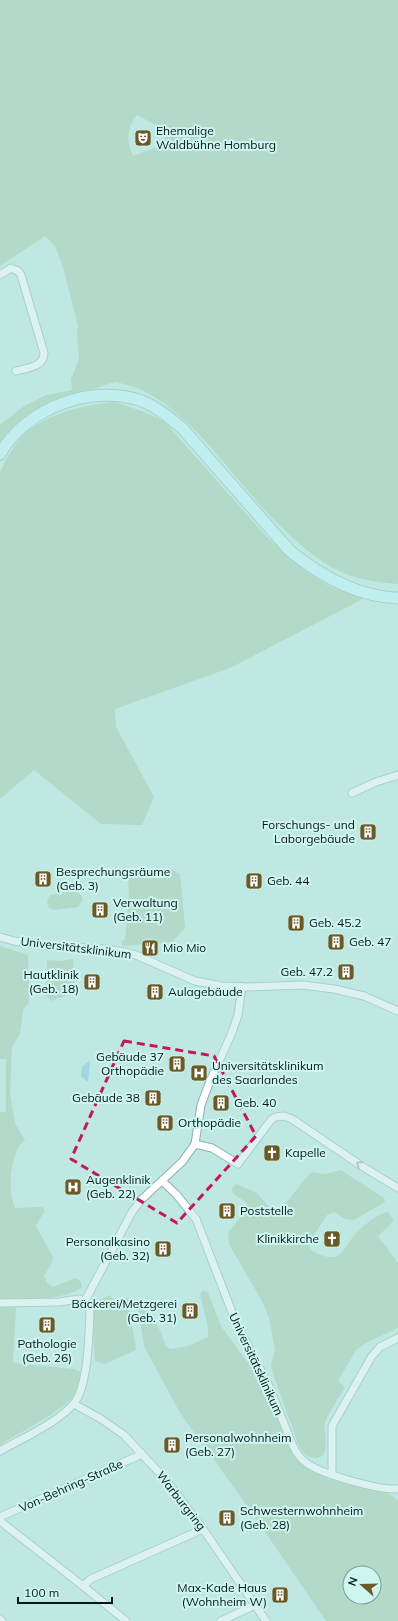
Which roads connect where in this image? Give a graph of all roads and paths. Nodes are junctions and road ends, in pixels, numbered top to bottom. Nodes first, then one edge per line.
1 (0, 274) edge
2 (16, 371) dead end
3 (0, 454) edge
4 (398, 598) edge
5 (398, 775) edge
6 (352, 793) dead end
7 (0, 937) edge
8 (242, 987) junction
9 (398, 1011) edge
10 (195, 1144) junction
11 (162, 1181) junction
12 (398, 1188) edge
13 (86, 1301) junction
14 (0, 1303) edge
15 (398, 1338) edge
16 (74, 1404) junction
17 (0, 1451) edge
18 (141, 1453) junction
19 (332, 1474) junction
20 (398, 1489) edge
21 (0, 1520) edge
22 (204, 1529) junction
23 (83, 1586) junction
24 (255, 1605) junction
25 (126, 1621) edge
26 (221, 1621) edge
27 (266, 1621) edge

1 - 2 street
3 - 4 street
5 - 6 street
7 - 8 street, Universitätsklinikum
8 - 9 street, Universitätsklinikum
8 - 10 street
10 - 11 street
12 -> 10 street
11 - 13 street
11 - 19 street, Universitätsklinikum
13 - 14 street
13 - 16 street
15 - 19 street
16 - 17 street
16 - 18 street, Warburgring
18 - 21 street, Von-Behring-Straße
18 - 22 street, Warburgring
19 - 20 street, Universitätsklinikum
21 - 23 street
22 - 23 street
22 - 24 street, Warburgring
23 - 25 street
24 - 26 street
24 - 27 street, Warburgring

